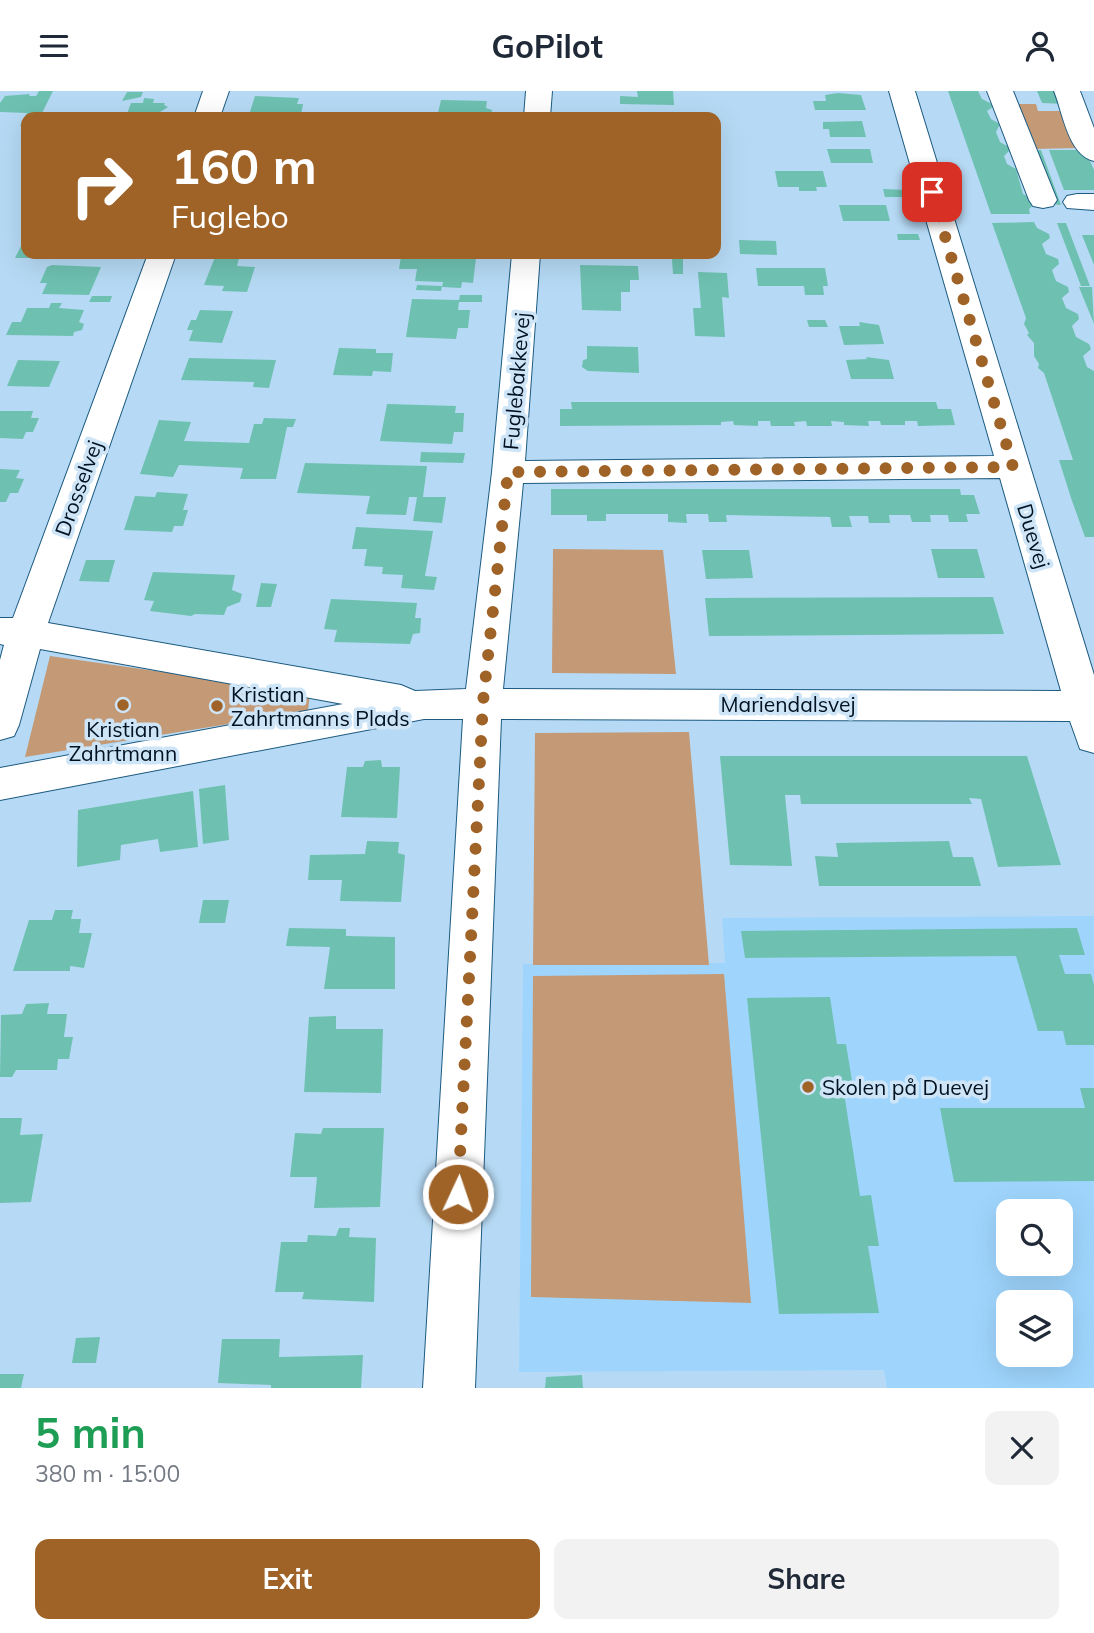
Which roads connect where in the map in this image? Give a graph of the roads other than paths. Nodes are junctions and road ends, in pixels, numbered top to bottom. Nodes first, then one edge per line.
1 (216, 91) edge
2 (539, 91) edge
3 (902, 91) edge
4 (1000, 91) edge
5 (1067, 91) edge
6 (209, 112) edge
7 (537, 112) edge
8 (1094, 153) edge
9 (1043, 201) dead end
10 (160, 259) edge
11 (526, 259) edge
12 (1013, 467) junction
13 (508, 472) junction
14 (13, 632) edge
15 (483, 702) junction
16 (424, 704) junction
17 (1091, 717) edge
18 (0, 725) edge
19 (0, 785) edge
20 (449, 1388) edge

1 - 6 street
2 - 7 street
3 - 12 street, Duevej
4 - 9 street
5 - 8 street
10 - 14 street, Drosselvej
11 - 13 street, Fuglebakkevej
12 - 13 street
12 - 17 street, Duevej
13 - 15 street, Fuglebakkevej
14 - 16 street
14 - 18 street, Drosselvej
15 - 16 street
15 - 17 street, Mariendalsvej
15 - 20 street, Fuglebakkevej
16 - 19 street

